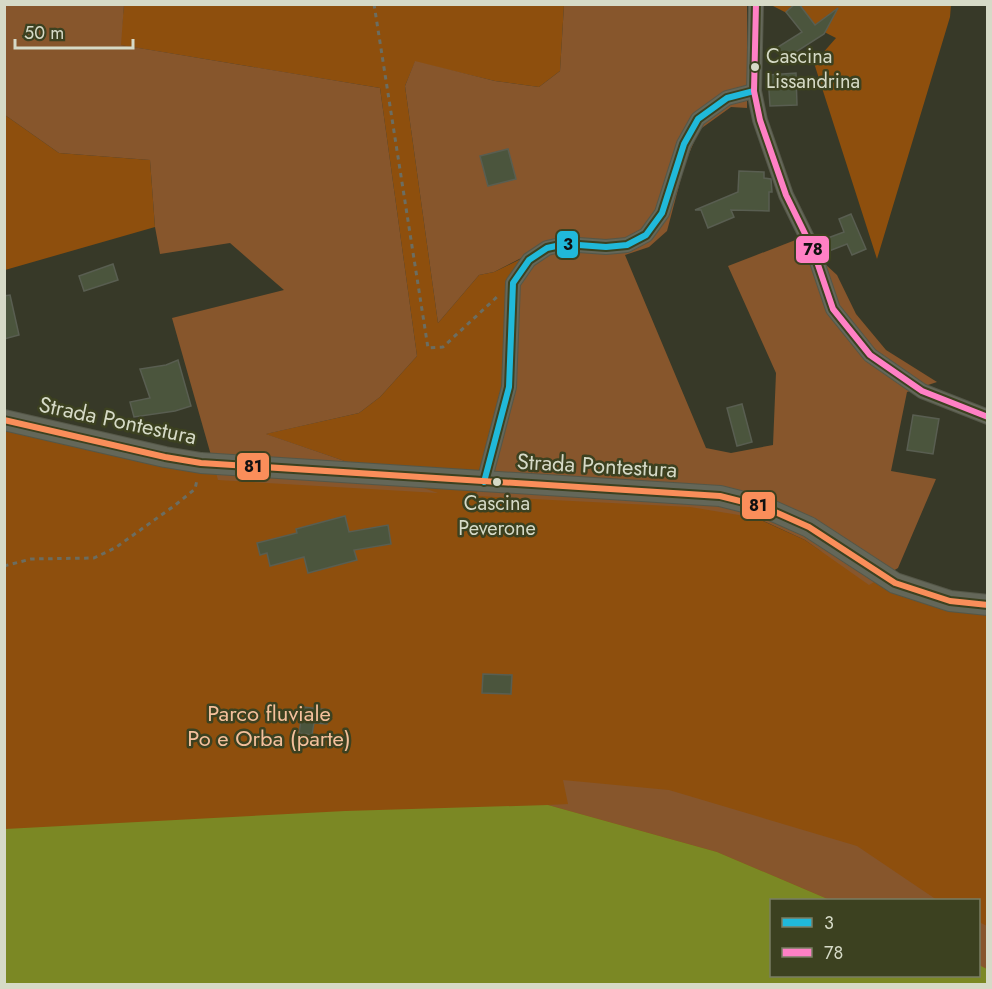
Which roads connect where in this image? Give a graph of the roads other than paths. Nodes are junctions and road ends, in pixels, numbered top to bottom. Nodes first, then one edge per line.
1 (756, 4) edge
2 (754, 91) junction
3 (987, 417) edge
4 (4, 420) edge
5 (484, 482) junction
6 (987, 605) edge

1 - 2 street
2 - 3 street
2 - 5 street
4 - 5 main road, Strada Pontestura
5 - 6 main road, Strada Pontestura

